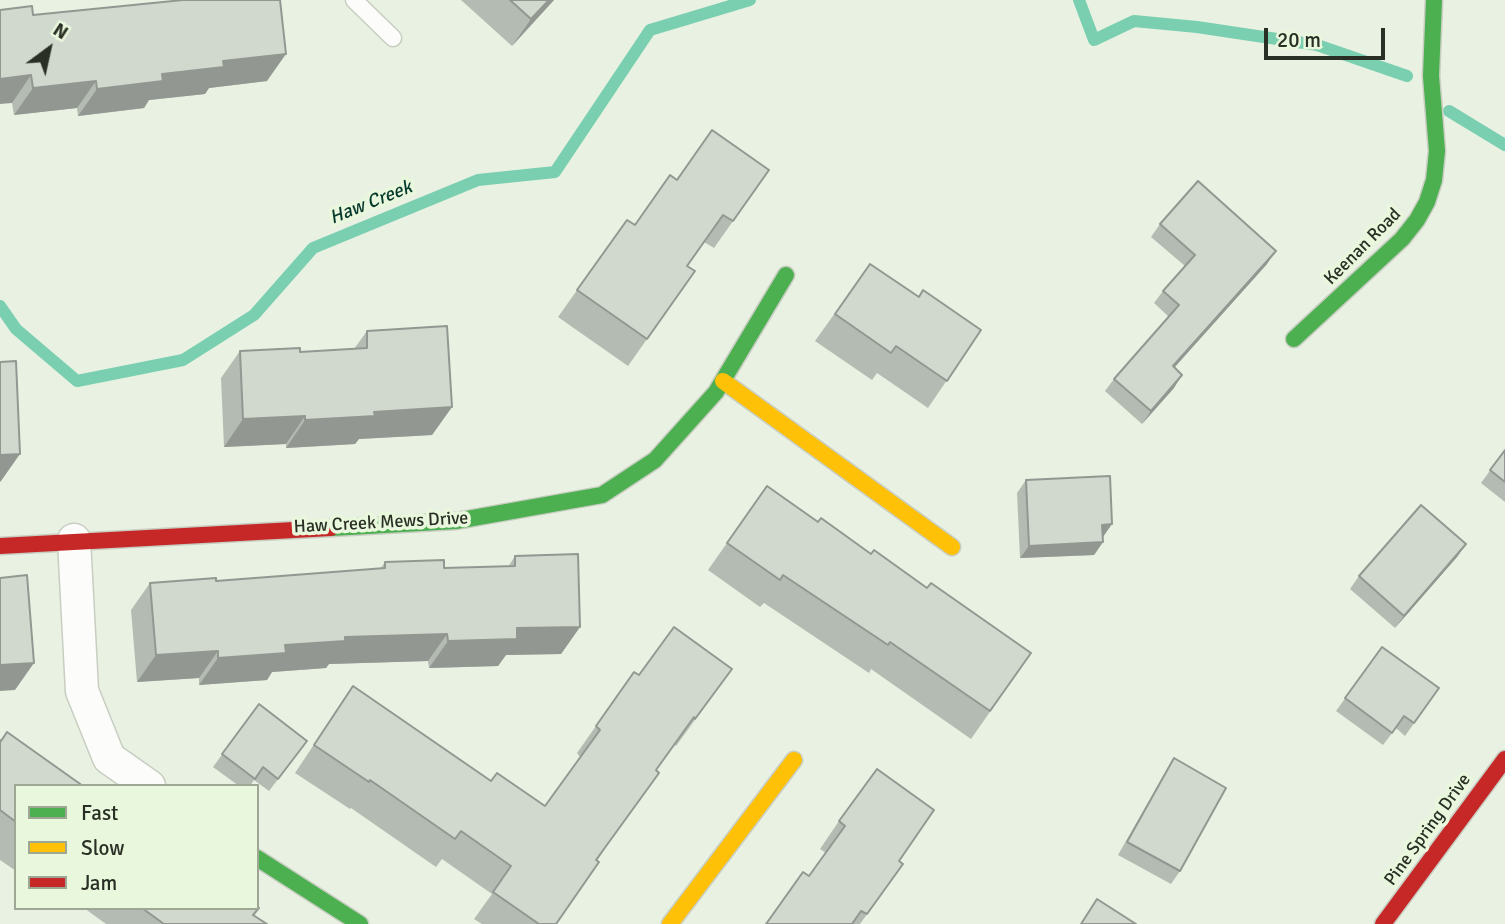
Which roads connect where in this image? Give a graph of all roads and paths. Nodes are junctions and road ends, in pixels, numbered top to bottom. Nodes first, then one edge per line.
1 (354, 0) edge
2 (1434, 0) edge
3 (393, 38) dead end
4 (786, 275) dead end
5 (1294, 339) dead end
6 (723, 381) junction
7 (74, 540) junction
8 (0, 545) edge
9 (952, 547) dead end
10 (1505, 759) edge
11 (794, 760) dead end
12 (146, 784) edge
13 (259, 859) edge
14 (360, 924) edge
15 (670, 924) edge
16 (1383, 924) edge

1 - 3 lane
2 - 5 street, Keenan Road
4 - 6 street, Haw Creek Mews Drive
6 - 7 street, Haw Creek Mews Drive
6 - 9 street
7 - 8 street, Haw Creek Mews Drive
7 - 12 street
10 - 16 street, Pine Spring Drive
11 - 15 street
13 - 14 street

